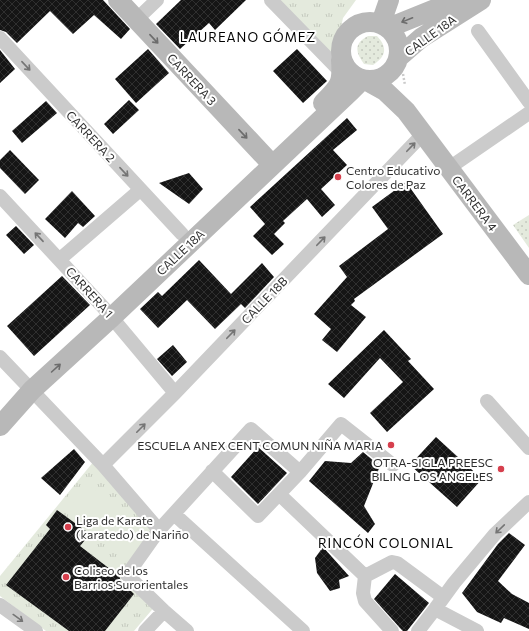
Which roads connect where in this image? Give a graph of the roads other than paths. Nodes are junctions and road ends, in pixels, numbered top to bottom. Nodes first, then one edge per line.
1 (118, 0) edge
2 (157, 0) edge
3 (271, 0) edge
4 (389, 0) edge
5 (481, 0) edge
6 (443, 2) edge
7 (136, 20) junction
8 (385, 26) junction
9 (478, 31) dead end
10 (0, 38) edge
11 (396, 63) junction
12 (342, 67) junction
13 (364, 80) junction
14 (529, 102) edge
15 (406, 111) junction
16 (529, 113) edge
17 (424, 134) junction
18 (266, 158) junction
19 (449, 168) junction
20 (140, 190) junction
21 (0, 196) edge
22 (182, 234) junction
23 (60, 259) junction
24 (529, 275) edge
25 (108, 312) junction
26 (0, 357) edge
27 (27, 385) junction
28 (175, 393) junction
29 (487, 401) dead end
30 (0, 405) edge
31 (0, 426) edge
32 (529, 448) edge
33 (103, 465) junction
34 (393, 465) dead end
35 (212, 471) junction
36 (300, 472) junction
37 (279, 494) junction
38 (529, 502) edge
39 (174, 514) junction
40 (159, 530) junction
41 (365, 576) junction
42 (443, 597) junction
43 (0, 605) edge
44 (435, 609) junction
45 (164, 611) junction
46 (36, 631) edge
47 (145, 631) edge
48 (187, 631) edge
49 (303, 631) edge
50 (392, 631) edge
51 (418, 631) edge
52 (477, 631) edge

1 - 7 main road, CARRERA 3
2 - 7 street
3 - 12 street
4 - 8 main road
5 - 11 main road, CALLE 18A
6 -> 8 main road, CALLE 18A
7 -> 18 main road, CARRERA 3
8 - 11 main road
8 - 12 main road
9 - 14 street
10 -> 20 street, CARRERA 2
11 - 13 main road
11 - 15 main road, CARRERA 4
12 - 13 main road
12 - 18 main road, CALLE 18A
13 - 15 main road, CARRERA 4
13 - 25 main road, CALLE 18A
15 - 17 main road, CARRERA 4
16 - 19 street
17 - 19 main road, CARRERA 4
28 -> 17 street, CALLE 18B
18 - 22 main road, CALLE 18A
19 - 24 main road, CARRERA 4
20 - 22 street, CARRERA 2
20 - 23 street
23 -> 21 street, CARRERA 1
22 - 25 main road, CALLE 18A
23 - 25 street, CARRERA 1
25 - 27 main road, CALLE 18A
25 - 28 street, CARRERA 1
26 - 27 street
27 - 30 main road, CALLE 18A
27 - 31 main road, CALLE 18A
27 - 33 street
33 -> 28 street, CALLE 18B
29 - 32 street
33 - 40 street
34 - 36 street
35 - 36 street
35 - 37 street
35 - 39 street
36 - 37 street
37 - 41 street
38 -> 42 street
39 - 40 street
39 - 49 street
40 - 45 street
41 - 42 street
41 - 50 street
42 - 44 street
43 -> 46 street
44 - 51 street
44 - 52 street
45 - 47 street
45 - 48 street

